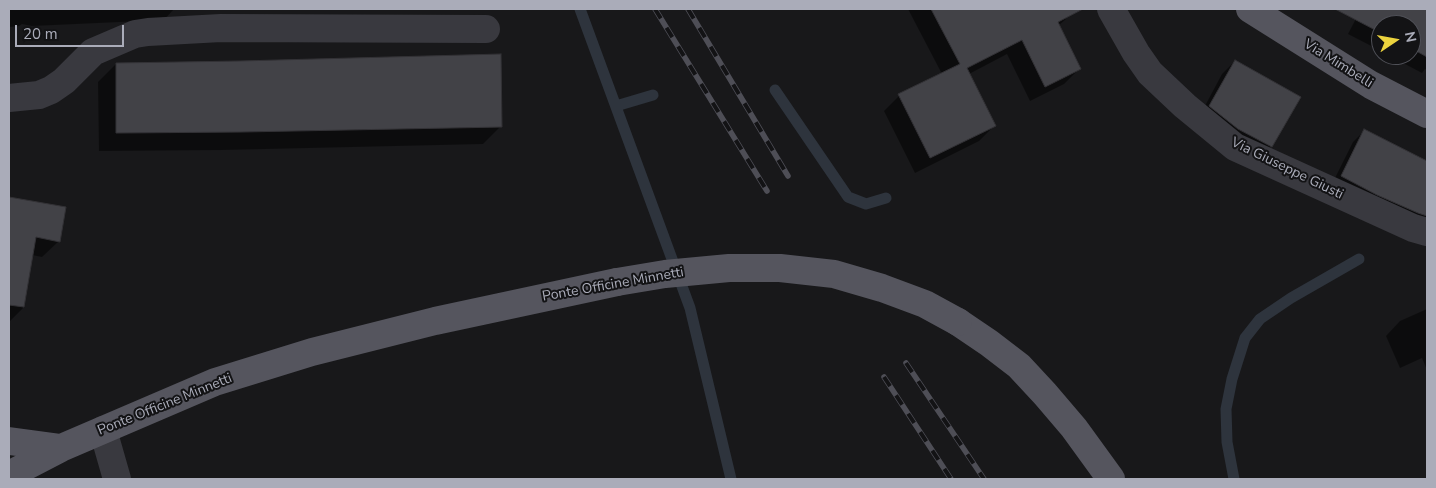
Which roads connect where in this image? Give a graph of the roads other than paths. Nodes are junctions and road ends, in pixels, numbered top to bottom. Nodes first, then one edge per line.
1 (1111, 9) edge
2 (1250, 9) edge
3 (486, 29) dead end
4 (9, 98) edge
5 (1427, 114) edge
6 (1427, 232) edge
7 (103, 430) junction
8 (9, 441) edge
9 (61, 448) junction
10 (9, 475) edge
11 (117, 479) edge
12 (1111, 479) edge

1 - 6 street, Via Giuseppe Giusti
2 - 5 main road, Via Mimbelli
3 - 4 street
7 - 9 main road, Ponte Officine Minnetti
7 - 11 street
7 - 12 main road, Ponte Officine Minnetti, bridge
8 - 9 main road
9 - 10 main road, Ponte Officine Minnetti

